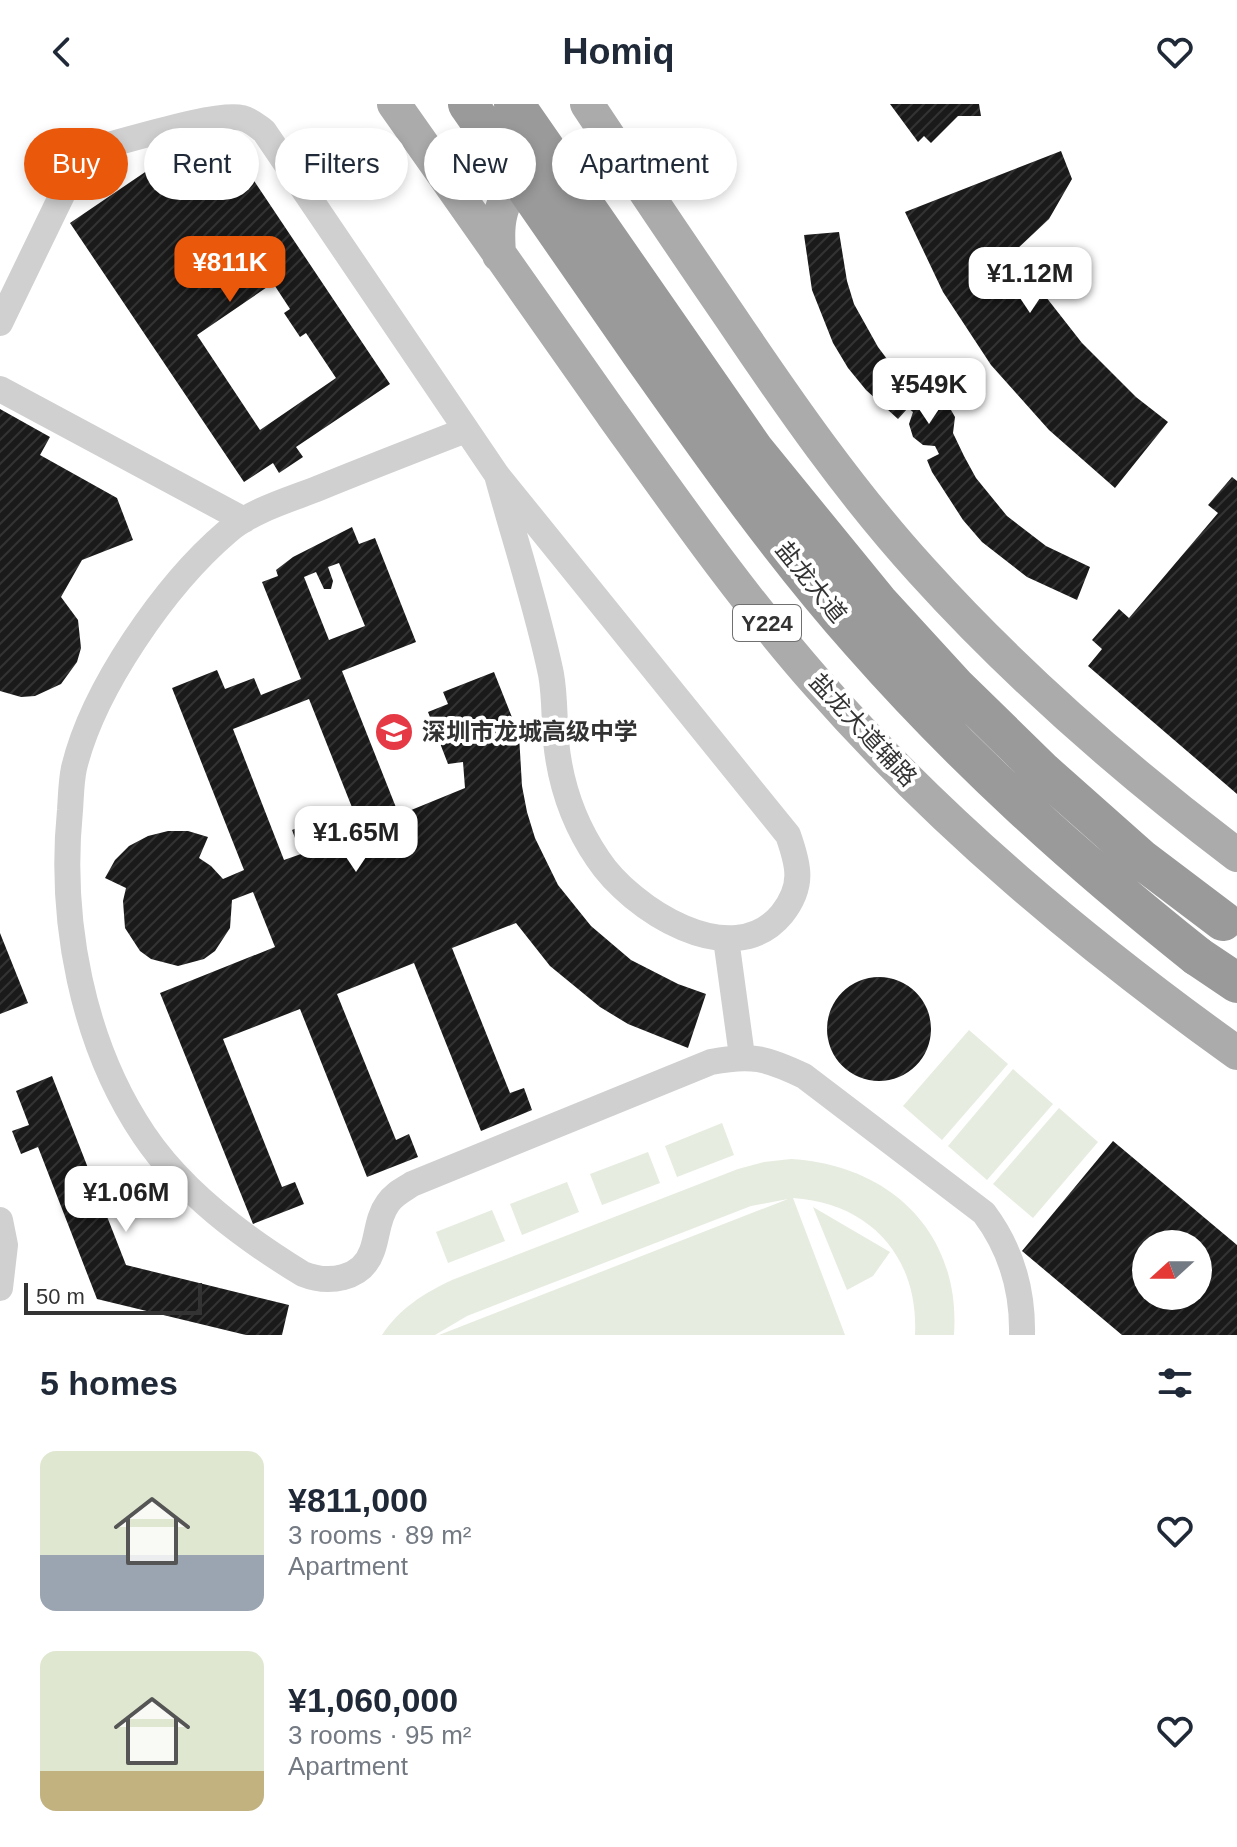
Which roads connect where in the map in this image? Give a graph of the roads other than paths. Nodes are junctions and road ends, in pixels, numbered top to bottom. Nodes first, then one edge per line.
1 (394, 104) edge
2 (468, 104) edge
3 (514, 104) edge
4 (587, 104) edge
5 (603, 128) edge
6 (552, 160) edge
7 (650, 200) edge
8 (499, 255) junction
9 (0, 323) edge
10 (0, 389) edge
11 (466, 430) junction
12 (497, 475) junction
13 (244, 520) junction
14 (1237, 855) edge
15 (1230, 925) edge
16 (726, 939) junction
17 (1237, 983) edge
18 (1237, 1053) edge
19 (742, 1056) junction
20 (0, 1220) edge
21 (0, 1288) edge
22 (1022, 1335) edge

1 - 8 main road, 盐龙大道辅路 / Y224
2 - 17 highway, 盐龙大道, bridge
3 - 15 highway, 盐龙大道, bridge
4 - 5 main road
6 - 8 main road
7 - 14 main road
8 - 18 main road, 盐龙大道辅路 / Y224
9 - 11 lane
10 - 13 lane
11 - 12 lane
11 - 13 lane
12 - 16 lane
12 - 16 lane
13 - 19 lane
16 - 19 lane
19 - 22 lane
20 - 21 lane

